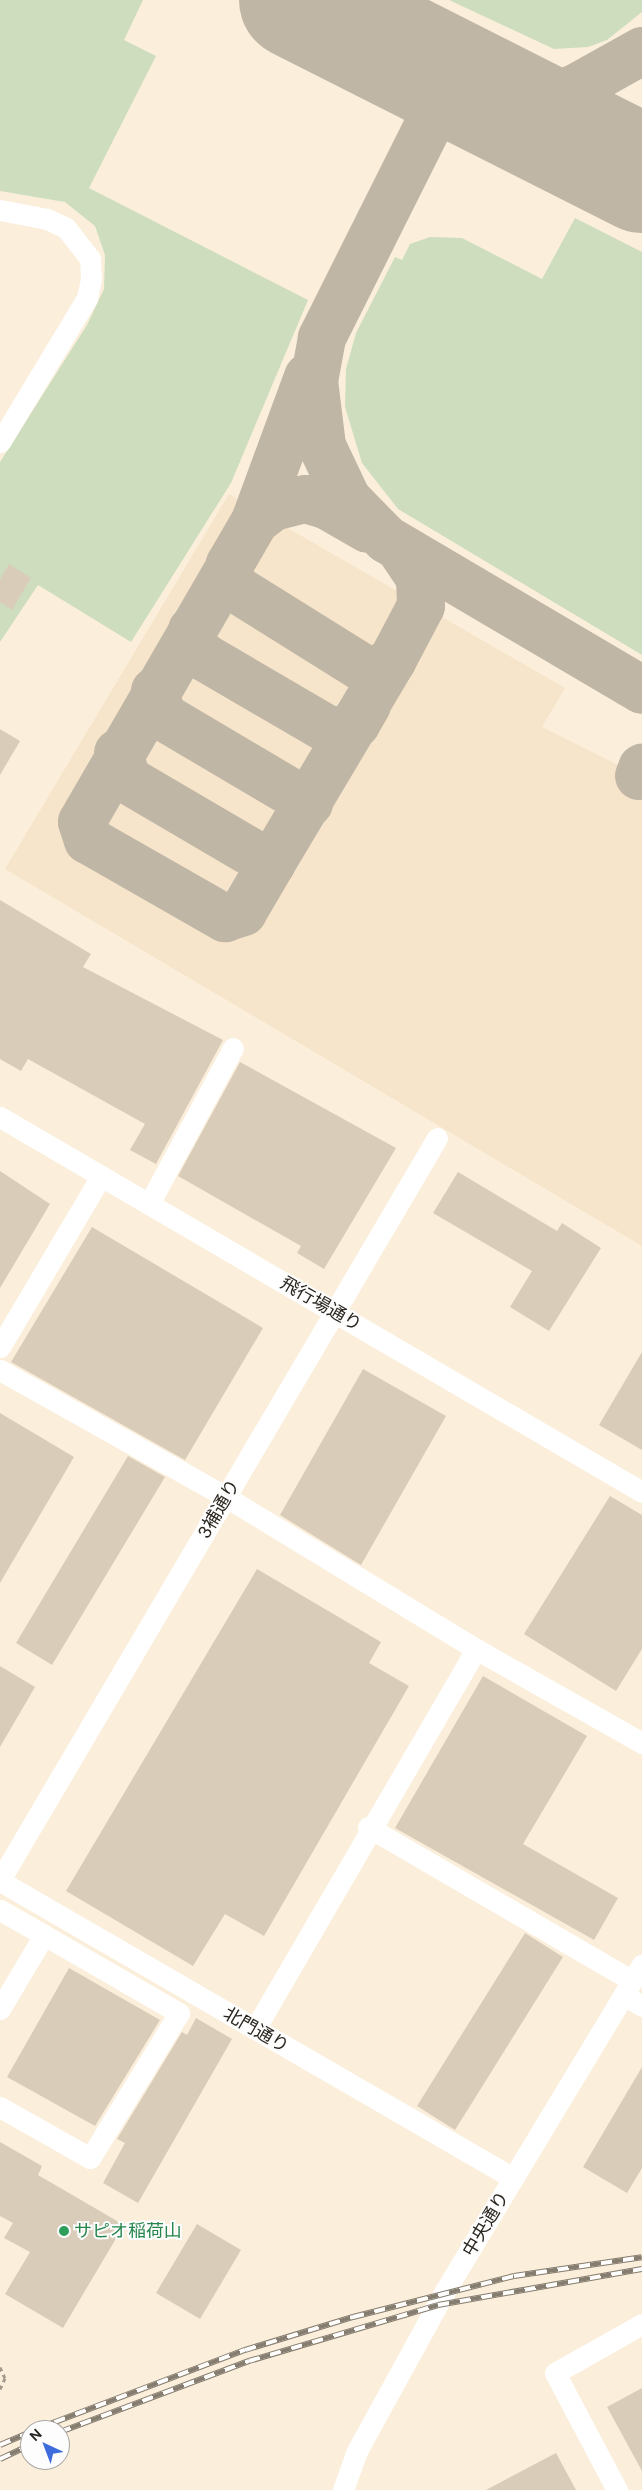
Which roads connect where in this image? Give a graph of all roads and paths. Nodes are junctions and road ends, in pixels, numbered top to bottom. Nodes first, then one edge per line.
1 (0, 210) edge
2 (0, 442) edge
3 (233, 1048) dead end
4 (0, 1117) edge
5 (438, 1138) dead end
6 (101, 1176) junction
7 (149, 1204) junction
8 (334, 1312) junction
9 (0, 1347) edge
10 (0, 1370) edge
11 (642, 1492) edge
12 (226, 1497) junction
13 (476, 1649) junction
14 (642, 1743) edge
15 (368, 1827) junction
16 (0, 1881) edge
17 (0, 1910) edge
18 (44, 1936) junction
19 (636, 1987) edge
20 (0, 2009) edge
21 (255, 2029) junction
22 (0, 2107) edge
23 (513, 2178) junction
24 (642, 2324) edge
25 (0, 2367) edge
26 (0, 2390) edge
27 (343, 2490) edge
28 (617, 2490) edge

1 - 2 lane
3 - 7 lane
4 - 6 lane, 飛行場通り
5 - 8 lane, 3補通り
6 - 7 lane, 飛行場通り
6 - 9 lane
7 - 8 lane, 飛行場通り
8 - 11 lane, 飛行場通り
8 - 12 lane, 3補通り
10 - 12 lane
12 - 13 lane
12 - 16 lane, 3補通り
13 - 14 lane
13 - 15 lane
15 - 19 lane
15 - 21 lane
16 - 21 lane, 北門通り
17 - 18 lane
18 - 20 lane
18 - 22 lane
19 - 23 lane, 中央通り
21 - 23 lane, 北門通り
23 - 27 lane, 中央通り
24 - 28 lane
25 - 26 path

